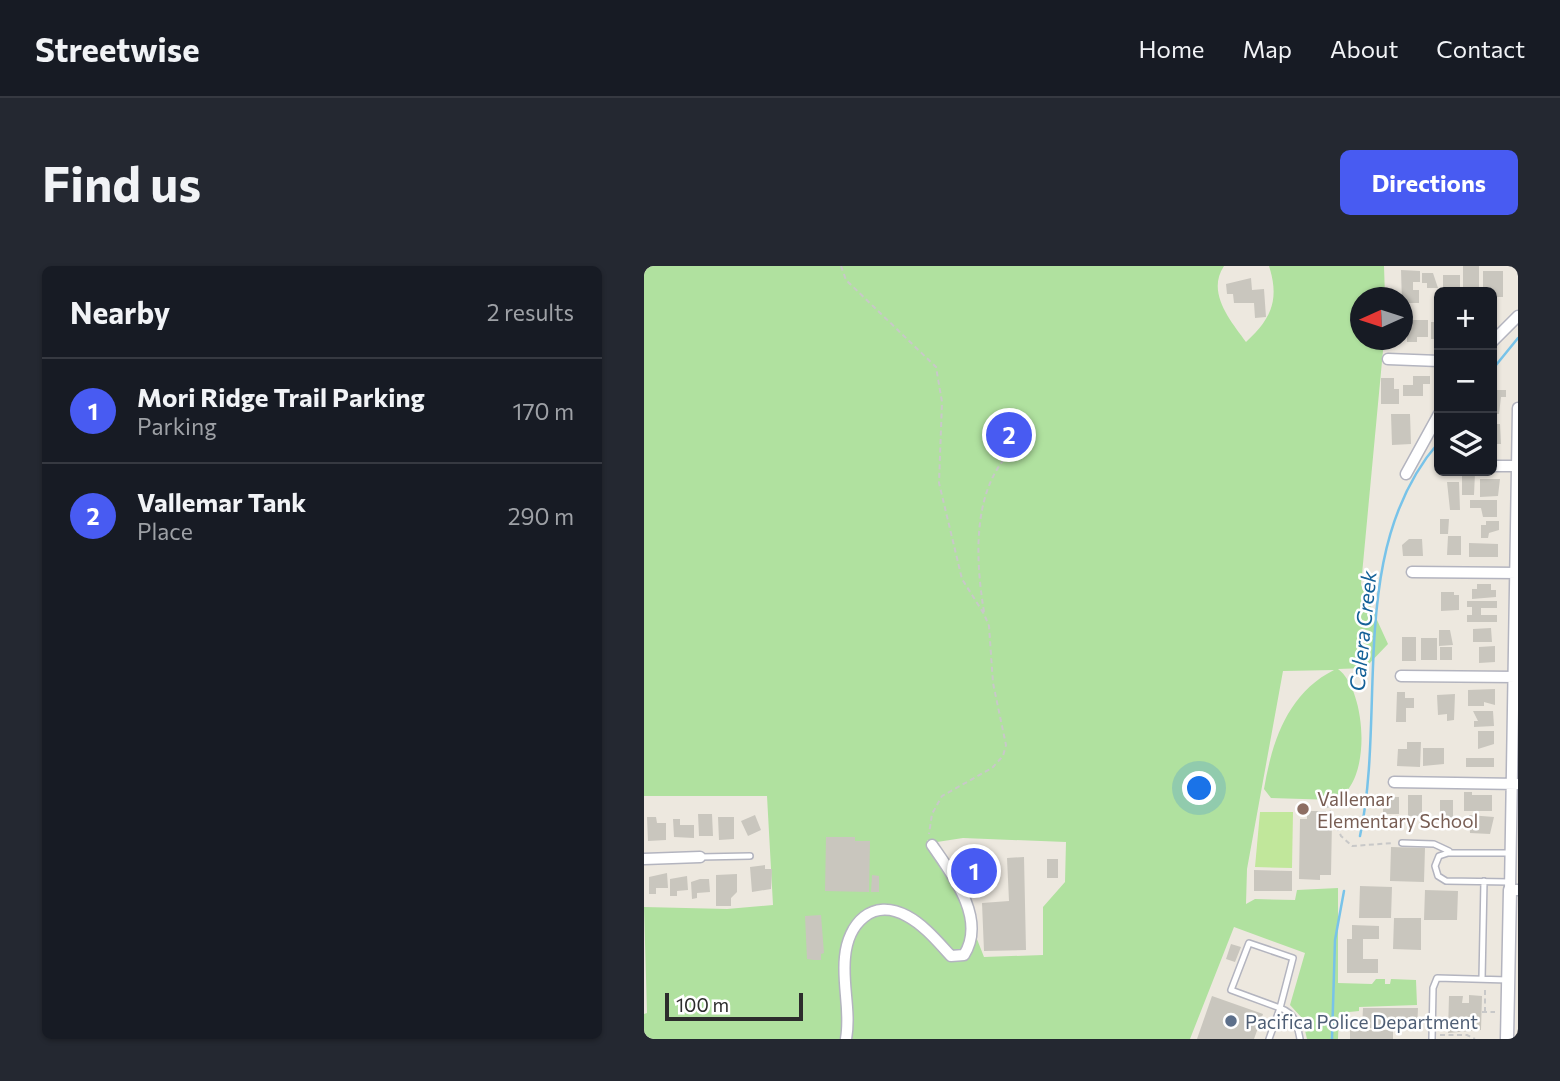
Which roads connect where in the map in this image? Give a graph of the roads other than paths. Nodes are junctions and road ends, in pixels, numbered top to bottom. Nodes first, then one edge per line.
1 (1518, 316) edge
2 (1497, 337) edge
3 (1388, 359) dead end
4 (1434, 361) edge
5 (1518, 408) edge
6 (1434, 423) edge
7 (1497, 466) edge
8 (1517, 466) edge
9 (1406, 474) dead end
10 (1412, 572) dead end
11 (1517, 573) edge
12 (1401, 676) dead end
13 (1516, 677) edge
14 (1394, 782) dead end
15 (1515, 784) edge
16 (1402, 843) road end
17 (932, 845) road end
18 (1451, 852) junction
19 (1510, 853) junction
20 (750, 856) dead end
21 (700, 857) joint
22 (644, 859) edge
23 (1483, 881) junction
24 (1513, 887) edge
25 (1484, 979) junction
26 (1508, 980) junction
27 (1280, 1008) junction
28 (1511, 1018) edge
29 (1432, 1037) edge
30 (846, 1039) edge
31 (1269, 1039) edge
32 (1300, 1039) edge
33 (1507, 1039) edge

1 - 2 street
3 - 4 street
5 - 8 street
6 - 9 street
7 - 8 street
8 - 11 street
10 - 11 street
11 - 13 street
12 - 13 street
13 - 15 street
14 - 15 street
15 - 19 street
16 - 18 lane
17 - 30 street
18 - 19 lane
18 - 23 lane
19 - 24 street
20 - 21 lane
21 - 22 street
23 - 24 lane
23 - 25 lane
24 - 26 street
25 - 26 lane
25 - 29 lane
26 - 28 street
27 - 27 lane
27 - 31 lane
27 - 32 lane
28 - 33 street

